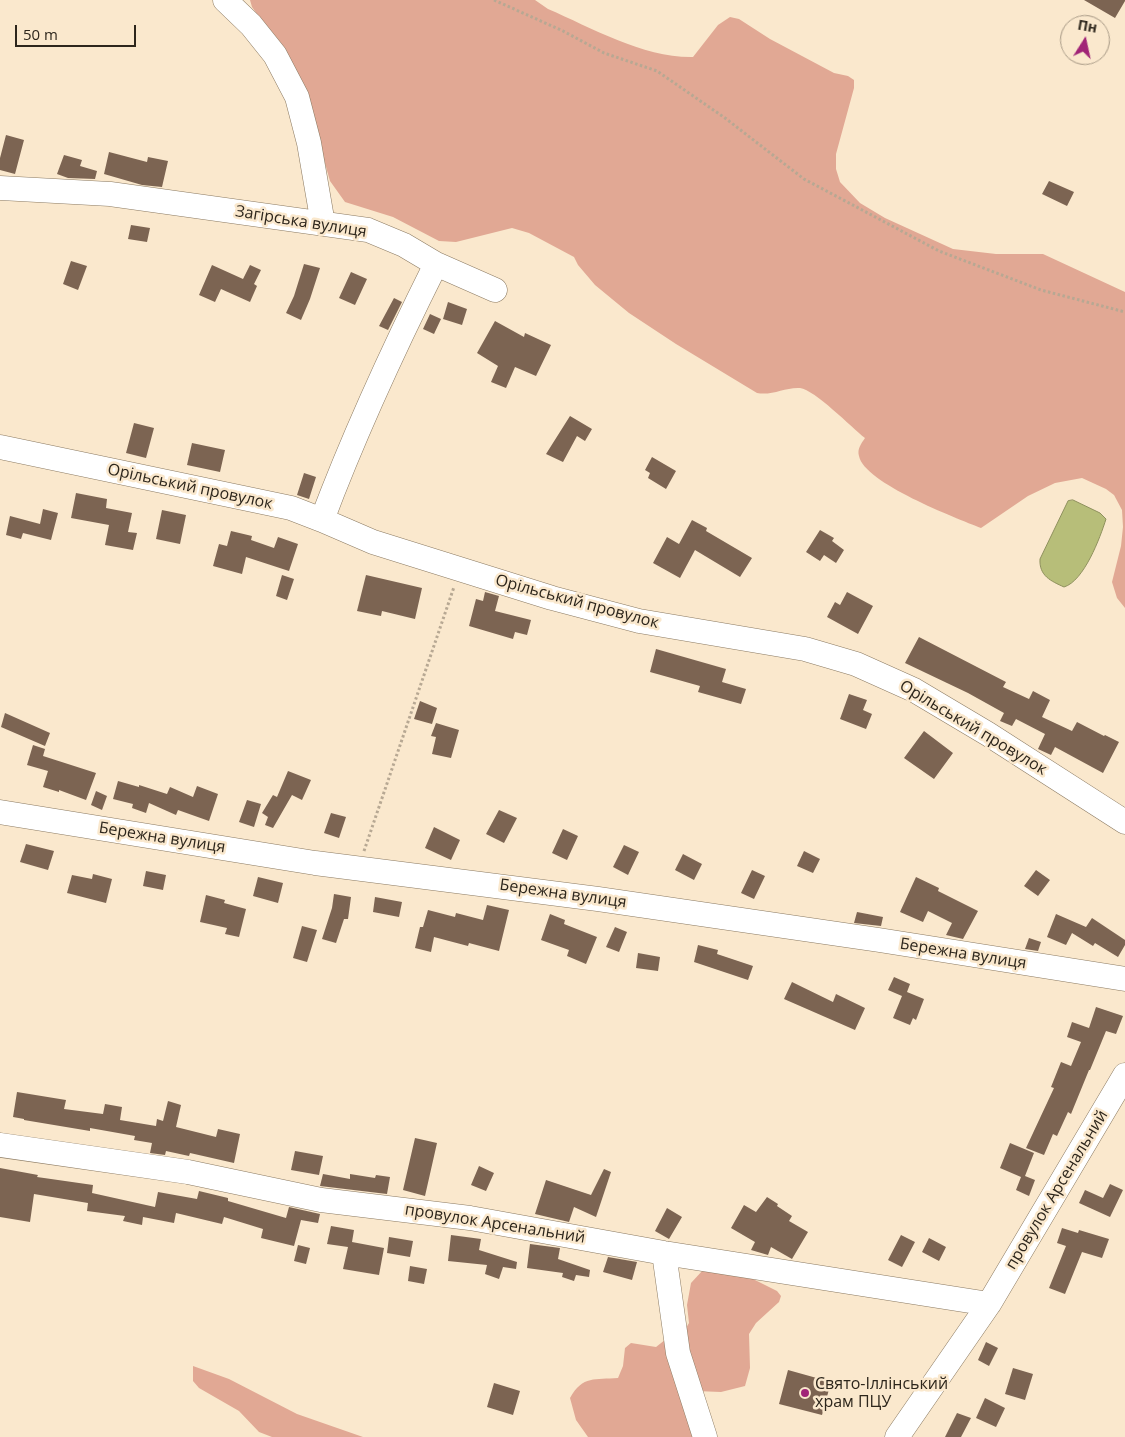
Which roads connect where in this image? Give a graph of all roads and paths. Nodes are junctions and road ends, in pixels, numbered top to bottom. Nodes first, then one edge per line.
1 (225, 0) edge
2 (494, 0) edge
3 (0, 188) edge
4 (323, 224) junction
5 (436, 264) junction
6 (495, 290) dead end
7 (1125, 312) edge
8 (0, 446) edge
9 (322, 520) junction
10 (460, 570) junction
11 (0, 812) edge
12 (1125, 822) edge
13 (359, 868) junction
14 (1125, 979) edge
15 (1125, 1076) edge
16 (0, 1145) edge
17 (664, 1253) junction
18 (989, 1304) junction
19 (705, 1437) edge
20 (897, 1437) edge

1 - 4 street
2 - 7 path
3 - 4 street, Загірська вулиця
4 - 5 street, Загірська вулиця
5 - 6 street, Загірська вулиця
5 - 9 street
8 - 9 street, Орільський провулок
9 - 10 street, Орільський провулок
10 - 12 street, Орільський провулок
10 - 13 path
11 - 13 street, Бережна вулиця
13 - 14 street, Бережна вулиця
15 - 18 street, провулок Арсенальний
16 - 17 street, провулок Арсенальний
17 - 18 street, провулок Арсенальний
17 - 19 street
18 - 20 street, провулок Арсенальний

